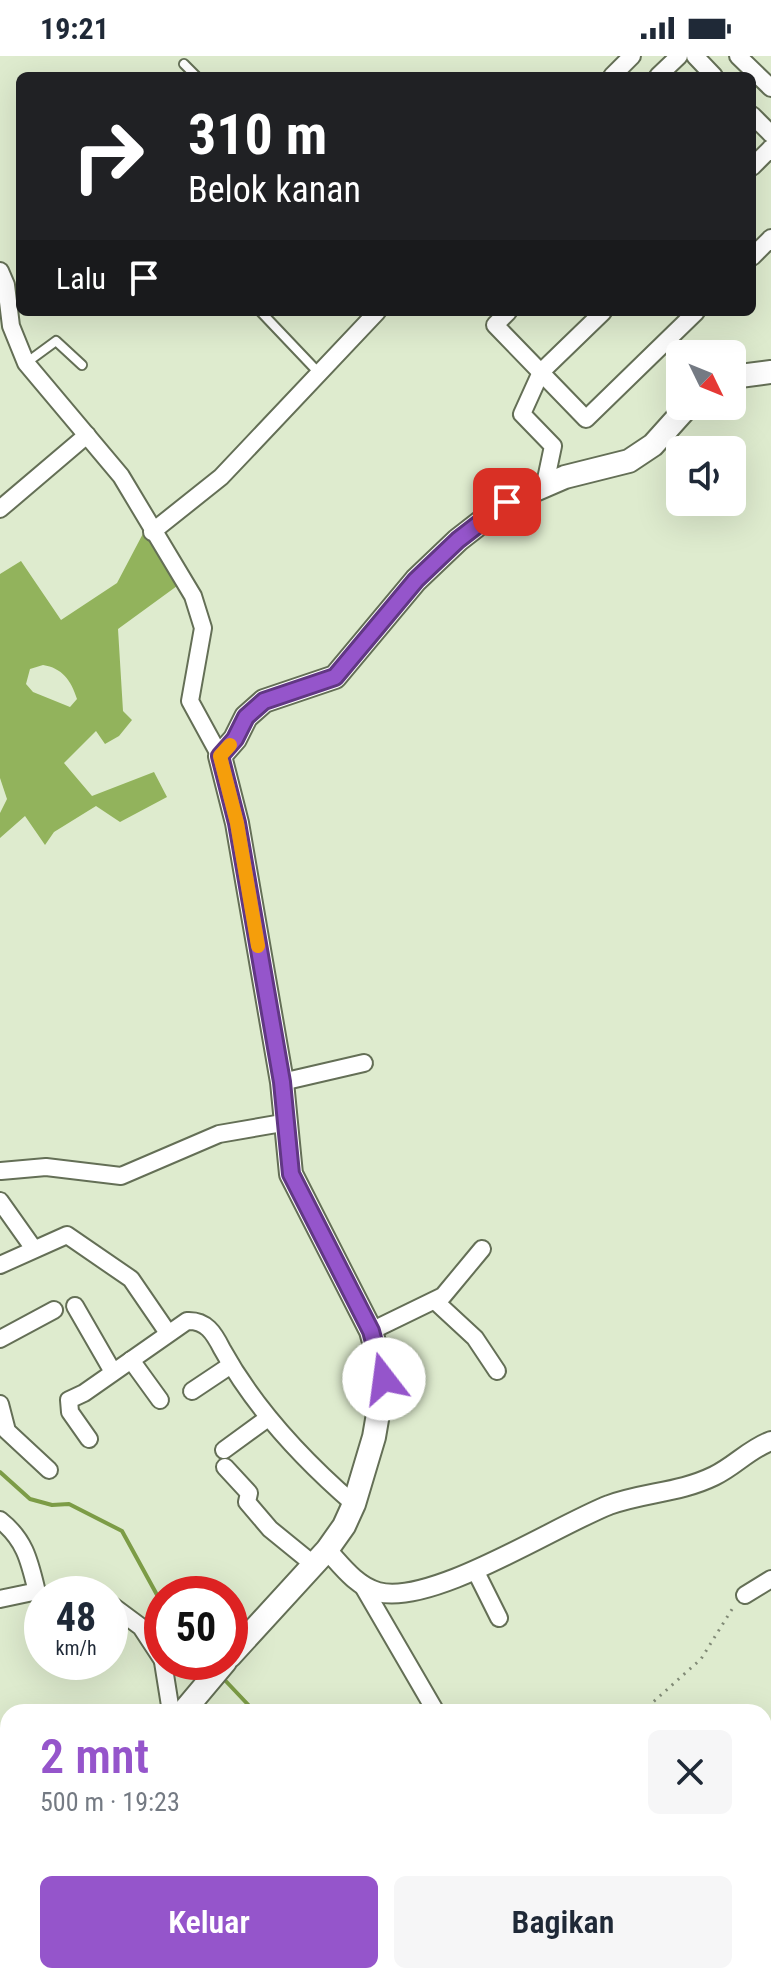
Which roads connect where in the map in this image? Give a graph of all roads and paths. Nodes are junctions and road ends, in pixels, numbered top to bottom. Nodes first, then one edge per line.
1 (632, 56) edge
2 (679, 56) edge
3 (695, 56) edge
4 (738, 56) edge
5 (184, 64) dead end
6 (192, 72) edge
7 (616, 72) edge
8 (662, 72) edge
9 (710, 72) edge
10 (754, 72) edge
11 (756, 73) edge
12 (771, 88) edge
13 (756, 119) edge
14 (771, 134) edge
15 (771, 148) edge
16 (756, 163) edge
17 (771, 238) edge
18 (756, 253) edge
19 (0, 271) edge
20 (265, 316) edge
21 (373, 316) edge
22 (504, 316) edge
23 (599, 316) edge
24 (692, 316) edge
25 (7, 340) edge
26 (26, 363) junction
27 (82, 365) dead end
28 (318, 372) junction
29 (541, 372) junction
30 (771, 372) edge
31 (746, 375) edge
32 (675, 420) edge
33 (87, 435) junction
34 (545, 484) junction
35 (0, 509) edge
36 (152, 532) junction
37 (220, 756) junction
38 (364, 1063) dead end
39 (282, 1082) junction
40 (288, 1122) junction
41 (1, 1171) edge
42 (0, 1201) edge
43 (34, 1249) junction
44 (482, 1249) dead end
45 (0, 1265) edge
46 (435, 1301) junction
47 (75, 1306) dead end
48 (54, 1310) dead end
49 (371, 1331) junction
50 (168, 1333) junction
51 (0, 1339) edge
52 (131, 1360) junction
53 (231, 1365) junction
54 (497, 1371) dead end
55 (113, 1372) junction
56 (192, 1391) dead end
57 (160, 1400) dead end
58 (0, 1404) edge
59 (268, 1418) junction
60 (89, 1439) dead end
61 (771, 1441) edge
62 (49, 1470) dead end
63 (354, 1504) junction
64 (0, 1520) edge
65 (19, 1538) junction
66 (0, 1542) edge
67 (320, 1557) junction
68 (475, 1570) junction
69 (771, 1579) edge
70 (361, 1583) junction
71 (745, 1595) joint
72 (0, 1599) edge
73 (128, 1617) edge
74 (499, 1618) dead end
75 (144, 1632) edge
76 (248, 1634) edge
77 (170, 1680) edge
78 (209, 1680) edge
79 (180, 1704) edge
80 (187, 1704) edge
81 (431, 1704) edge
82 (651, 1704) edge

1 - 7 street
2 - 8 street
3 - 9 street
4 - 10 street
5 - 6 lane
11 - 12 street
13 - 14 street
15 - 16 street
17 - 18 street
19 - 25 street
20 - 28 lane
21 - 28 street
22 - 29 street
23 - 29 street
24 - 29 street
25 - 26 street
26 - 27 lane
26 - 33 street
28 - 36 street
29 - 34 street
30 - 31 main road
32 - 34 main road
33 - 35 street
33 - 36 street
34 - 37 main road
36 - 37 street
37 - 39 main road
38 - 39 street
39 - 40 main road
40 - 41 street
40 - 49 main road
42 - 43 street
43 - 45 street
43 - 50 street
44 - 46 street
46 - 49 street
46 - 54 street
47 - 55 street
48 - 51 street
49 - 63 main road
50 - 52 street
50 - 53 street
52 - 55 street
52 - 57 street
53 - 56 street
53 - 59 street
55 - 60 street
58 - 62 street
59 - 63 street
59 - 67 street
61 - 68 street
63 - 67 main road
64 - 65 street
65 - 66 street
65 - 72 street
67 - 70 street
67 - 76 main road
68 - 70 street
68 - 74 street
69 - 71 street
70 - 81 street
71 - 82 path
73 - 75 street
77 - 79 street
78 - 80 main road

